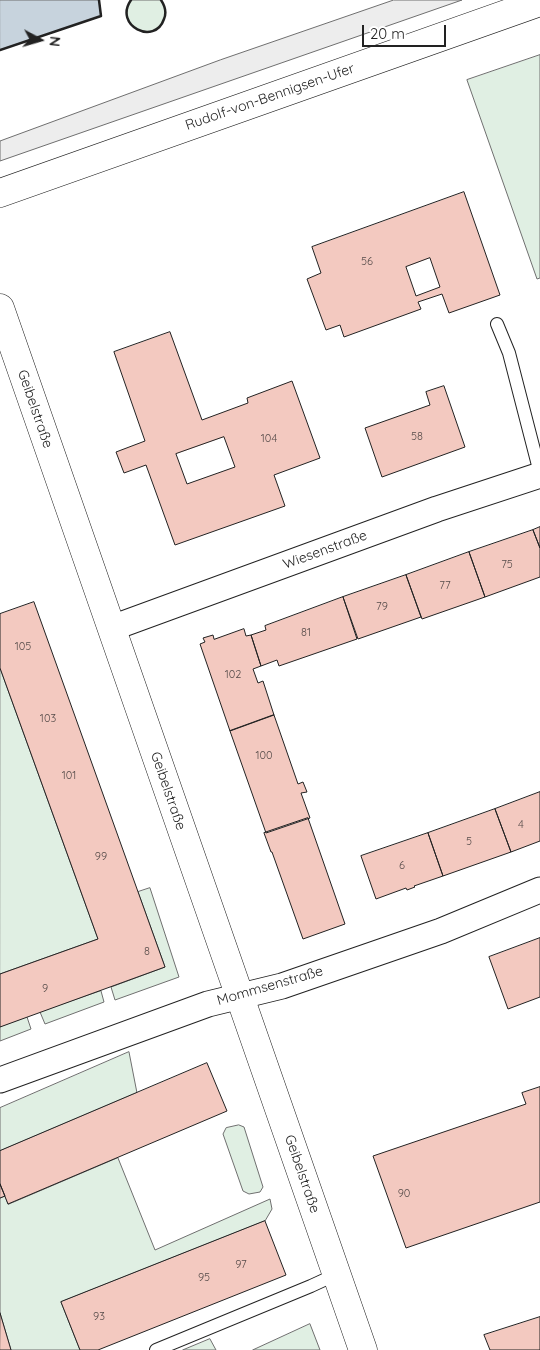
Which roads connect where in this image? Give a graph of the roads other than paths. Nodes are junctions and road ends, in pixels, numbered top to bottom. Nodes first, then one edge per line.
1 (540, 2) edge
2 (0, 193) edge
3 (0, 308) edge
4 (497, 324) dead end
5 (540, 474) edge
6 (112, 628) junction
7 (540, 890) edge
8 (240, 996) junction
9 (0, 1080) edge
10 (337, 1274) junction
11 (156, 1350) edge
12 (363, 1350) edge

1 - 2 street, Rudolf-von-Bennigsen-Ufer
3 - 6 street, Geibelstraße
4 - 5 lane
5 - 6 street, Wiesenstraße
6 - 8 street, Geibelstraße
7 - 8 street, Mommsenstraße
8 - 9 street, Mommsenstraße
8 - 10 street, Geibelstraße
10 - 11 lane
10 - 12 street, Geibelstraße

